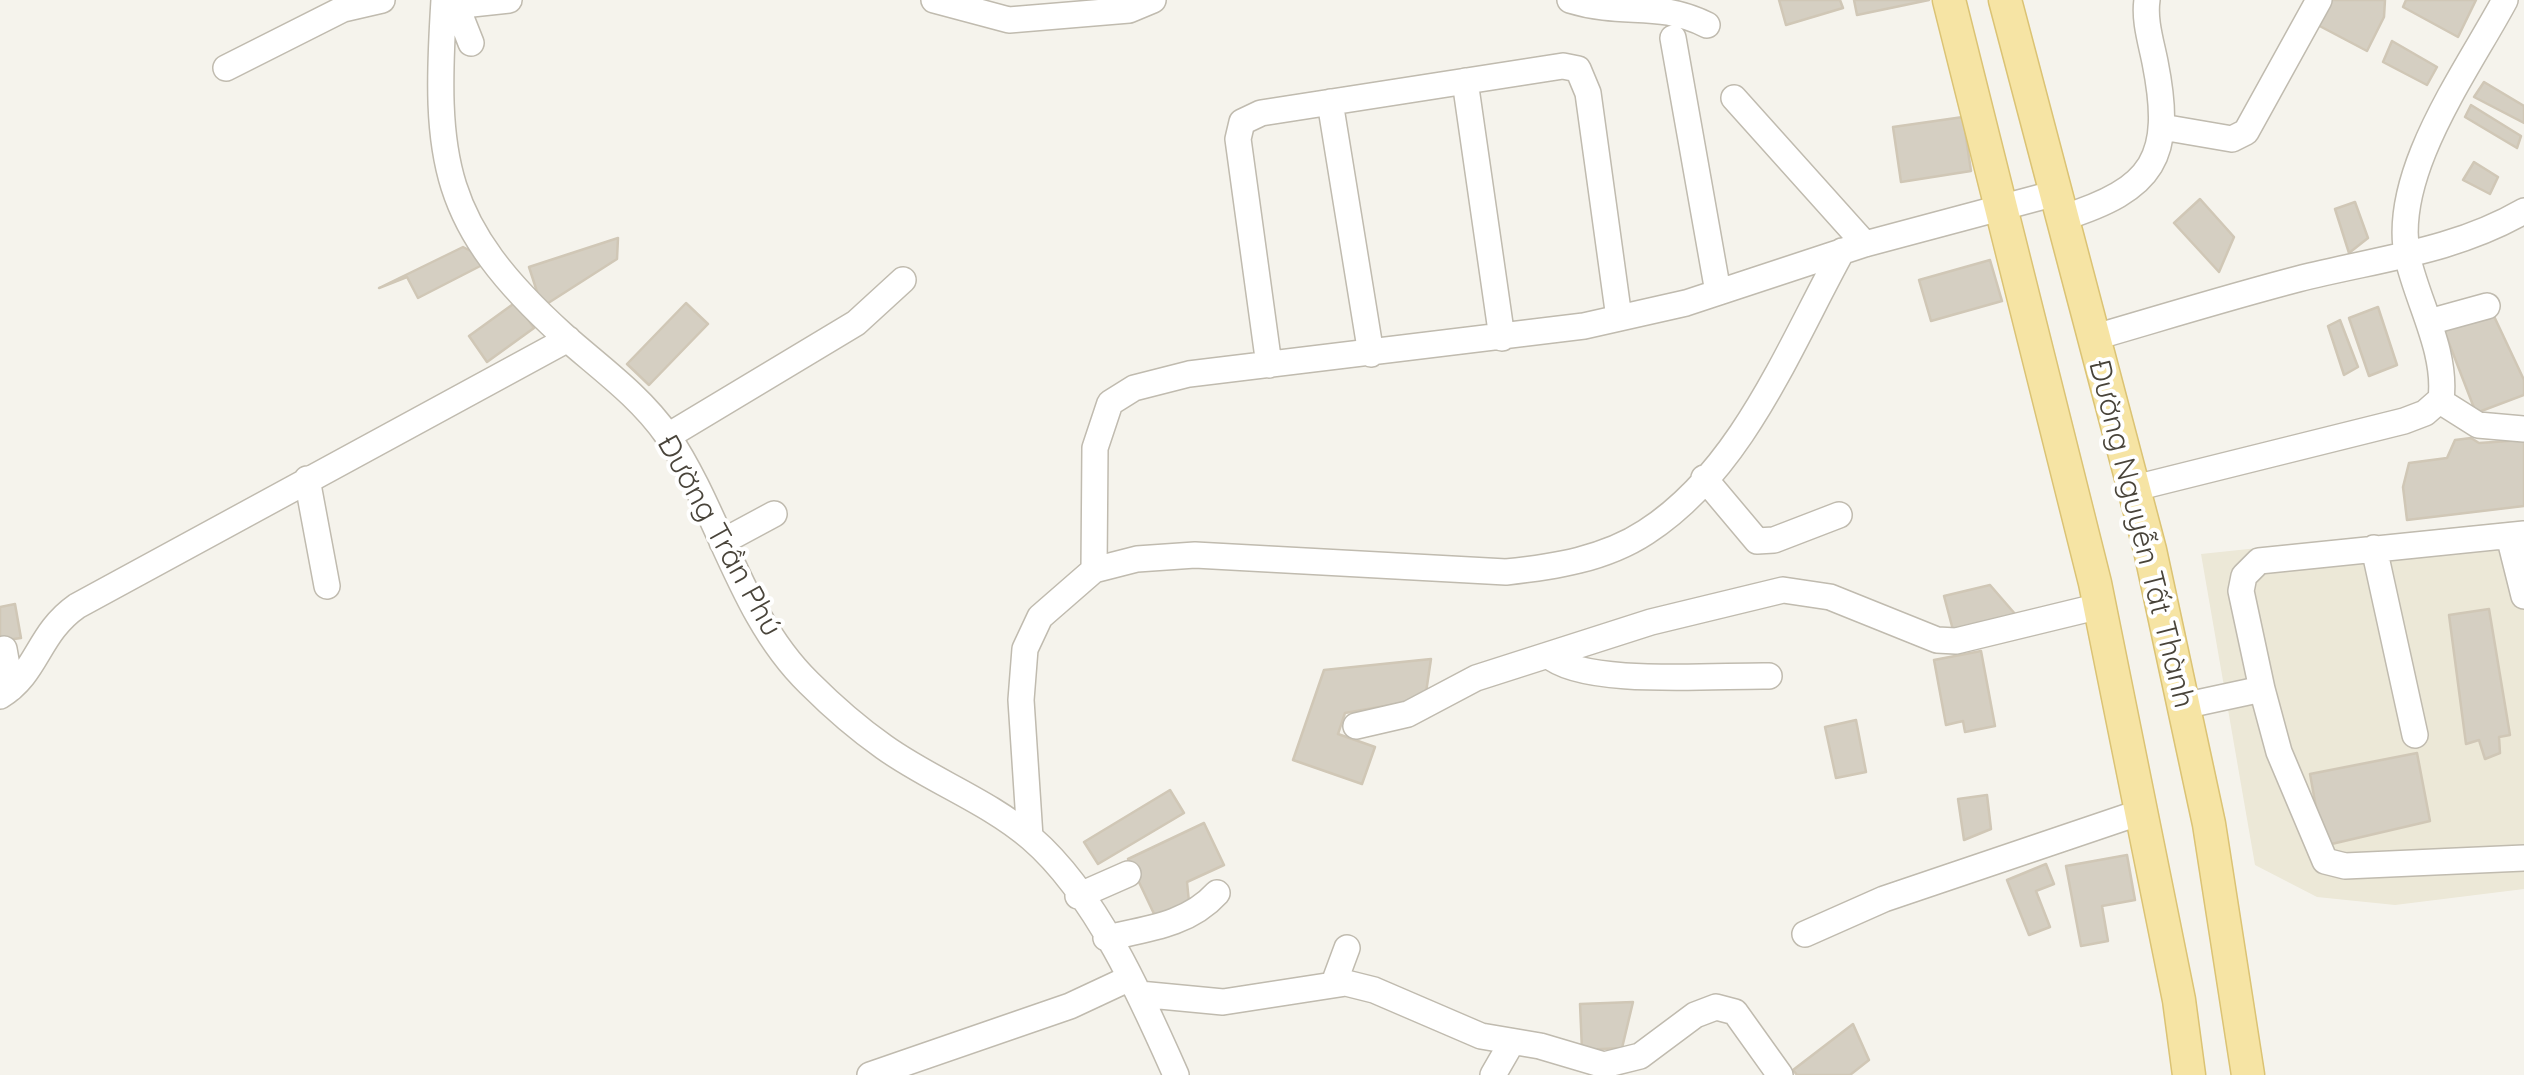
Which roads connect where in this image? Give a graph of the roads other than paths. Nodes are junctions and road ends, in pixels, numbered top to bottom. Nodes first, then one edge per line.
1 (382, 0) edge
2 (508, 0) edge
3 (934, 0) edge
4 (1153, 0) edge
5 (1570, 0) edge
6 (1949, 0) edge
7 (2005, 0) edge
8 (2147, 0) edge
9 (2319, 0) edge
10 (2505, 0) edge
11 (448, 4) edge
12 (1707, 25) dead end
13 (1673, 38) dead end
14 (470, 43) dead end
15 (226, 68) dead end
16 (1465, 81) junction
17 (1734, 98) dead end
18 (1330, 102) junction
19 (2162, 127) junction
20 (2059, 205) junction
21 (2002, 207) junction
22 (2524, 211) edge
23 (1854, 248) junction
24 (2407, 256) junction
25 (903, 280) dead end
26 (1718, 292) junction
27 (2487, 306) dead end
28 (1619, 318) junction
29 (2429, 322) junction
30 (1502, 338) junction
31 (2092, 338) junction
32 (568, 340) junction
33 (1371, 354) junction
34 (1269, 365) junction
35 (2440, 401) junction
36 (2524, 428) edge
37 (668, 436) junction
38 (1704, 478) junction
39 (307, 479) junction
40 (2135, 488) junction
41 (774, 514) dead end
42 (1839, 515) dead end
43 (2516, 535) edge
44 (722, 542) junction
45 (2374, 548) junction
46 (1094, 570) junction
47 (327, 586) dead end
48 (2524, 596) edge
49 (2100, 606) junction
50 (4, 649) dead end
51 (1548, 655) junction
52 (1769, 676) dead end
53 (2262, 689) junction
54 (6, 692) edge
55 (2183, 706) junction
56 (1356, 726) dead end
57 (2414, 735) dead end
58 (2141, 812) junction
59 (1030, 837) junction
60 (2524, 858) edge
61 (1128, 874) dead end
62 (1217, 893) dead end
63 (1078, 896) junction
64 (1805, 934) dead end
65 (1106, 938) junction
66 (1346, 948) dead end
67 (1334, 983) junction
68 (1135, 986) junction
69 (2241, 1032) junction
70 (2184, 1036) junction
71 (1512, 1042) junction
72 (870, 1075) edge
73 (1176, 1075) edge
74 (1493, 1075) edge
75 (1780, 1075) edge
76 (2189, 1075) edge
77 (2248, 1075) edge

1 - 15 street
2 - 11 street
3 - 4 street
5 - 12 street
6 - 21 main road, Đường Nguyễn Tất Thành
7 - 20 main road, Đường Nguyễn Tất Thành
8 - 19 street
9 - 19 street
10 - 24 street
11 - 14 street
11 - 32 street, Đường Trần Phú
13 - 26 street
16 - 18 street
16 - 28 street
16 - 30 street
17 - 23 street
18 - 33 street
18 - 34 street
19 - 20 street
20 - 21 street
20 - 31 main road, Đường Nguyễn Tất Thành
21 - 23 street
21 - 49 main road, Đường Nguyễn Tất Thành
22 - 24 street
23 - 26 street
23 - 38 street
24 - 29 street
24 - 31 street
25 - 37 street
26 - 28 street
27 - 29 street
28 - 30 street
29 - 35 street
30 - 33 street
31 - 40 main road, Đường Nguyễn Tất Thành
32 - 37 street, Đường Trần Phú
32 - 39 street
33 - 34 street
34 - 46 street
35 - 36 street
35 - 40 street
37 - 44 street, Đường Trần Phú
38 - 42 street
38 - 46 street
39 - 47 street
39 - 54 street
40 - 55 main road, Đường Nguyễn Tất Thành
41 - 44 street
43 - 45 street
43 - 48 street
44 - 59 street, Đường Trần Phú
45 - 53 street
45 - 57 street
46 - 59 street
49 - 51 street
49 - 58 main road, Đường Nguyễn Tất Thành
50 - 54 street
51 - 52 street
51 - 56 street
53 - 55 street
53 - 60 street
55 - 69 main road, Đường Nguyễn Tất Thành
58 - 64 street
58 - 70 main road, Đường Nguyễn Tất Thành
59 - 63 street, Đường Trần Phú
61 - 63 street
62 - 65 street
63 - 65 street, Đường Trần Phú
65 - 68 street, Đường Trần Phú
66 - 67 street
67 - 68 street
67 - 71 street
68 - 72 street
68 - 73 street, Đường Trần Phú
69 - 70 main road
69 - 77 main road, Đường Nguyễn Tất Thành
70 - 76 main road, Đường Nguyễn Tất Thành
71 - 74 street
71 - 75 street

